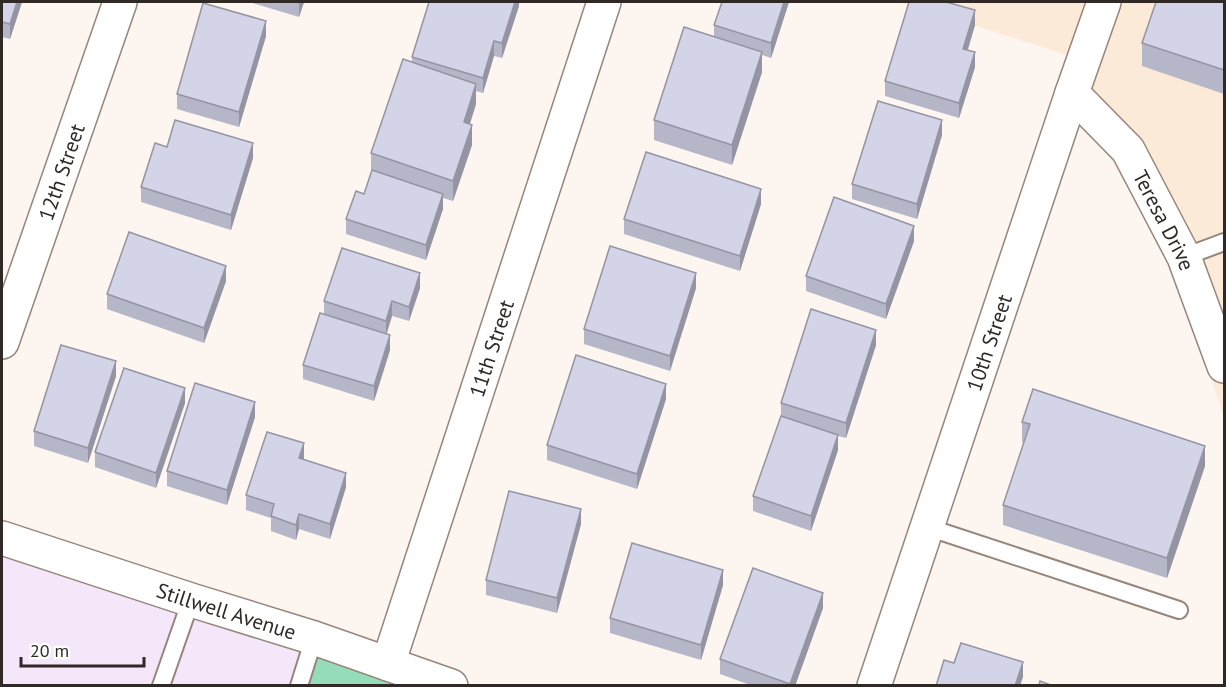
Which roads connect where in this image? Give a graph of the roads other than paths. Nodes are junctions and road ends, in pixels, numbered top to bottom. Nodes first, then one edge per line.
1 (120, 2) edge
2 (604, 2) edge
3 (1104, 2) edge
4 (1072, 93) junction
5 (1224, 242) edge
6 (1184, 257) junction
7 (2, 342) edge
8 (1224, 366) edge
9 (927, 527) junction
10 (2, 538) edge
11 (191, 600) junction
12 (1179, 610) dead end
13 (314, 638) junction
14 (388, 664) junction
15 (161, 686) edge
16 (299, 686) edge
17 (451, 686) edge
18 (874, 686) edge

1 - 7 street, 12th Street
2 - 14 street, 11th Street
3 - 4 street, 10th Street
4 - 6 street, Teresa Drive
4 - 9 street, 10th Street
5 - 6 lane
6 - 8 street, Teresa Drive
9 - 12 lane
9 - 18 street, 10th Street
10 - 11 street, Stillwell Avenue
11 - 13 street, Stillwell Avenue
11 - 15 lane
13 - 14 street, Stillwell Avenue
13 - 16 lane
14 - 17 street, Stillwell Avenue

